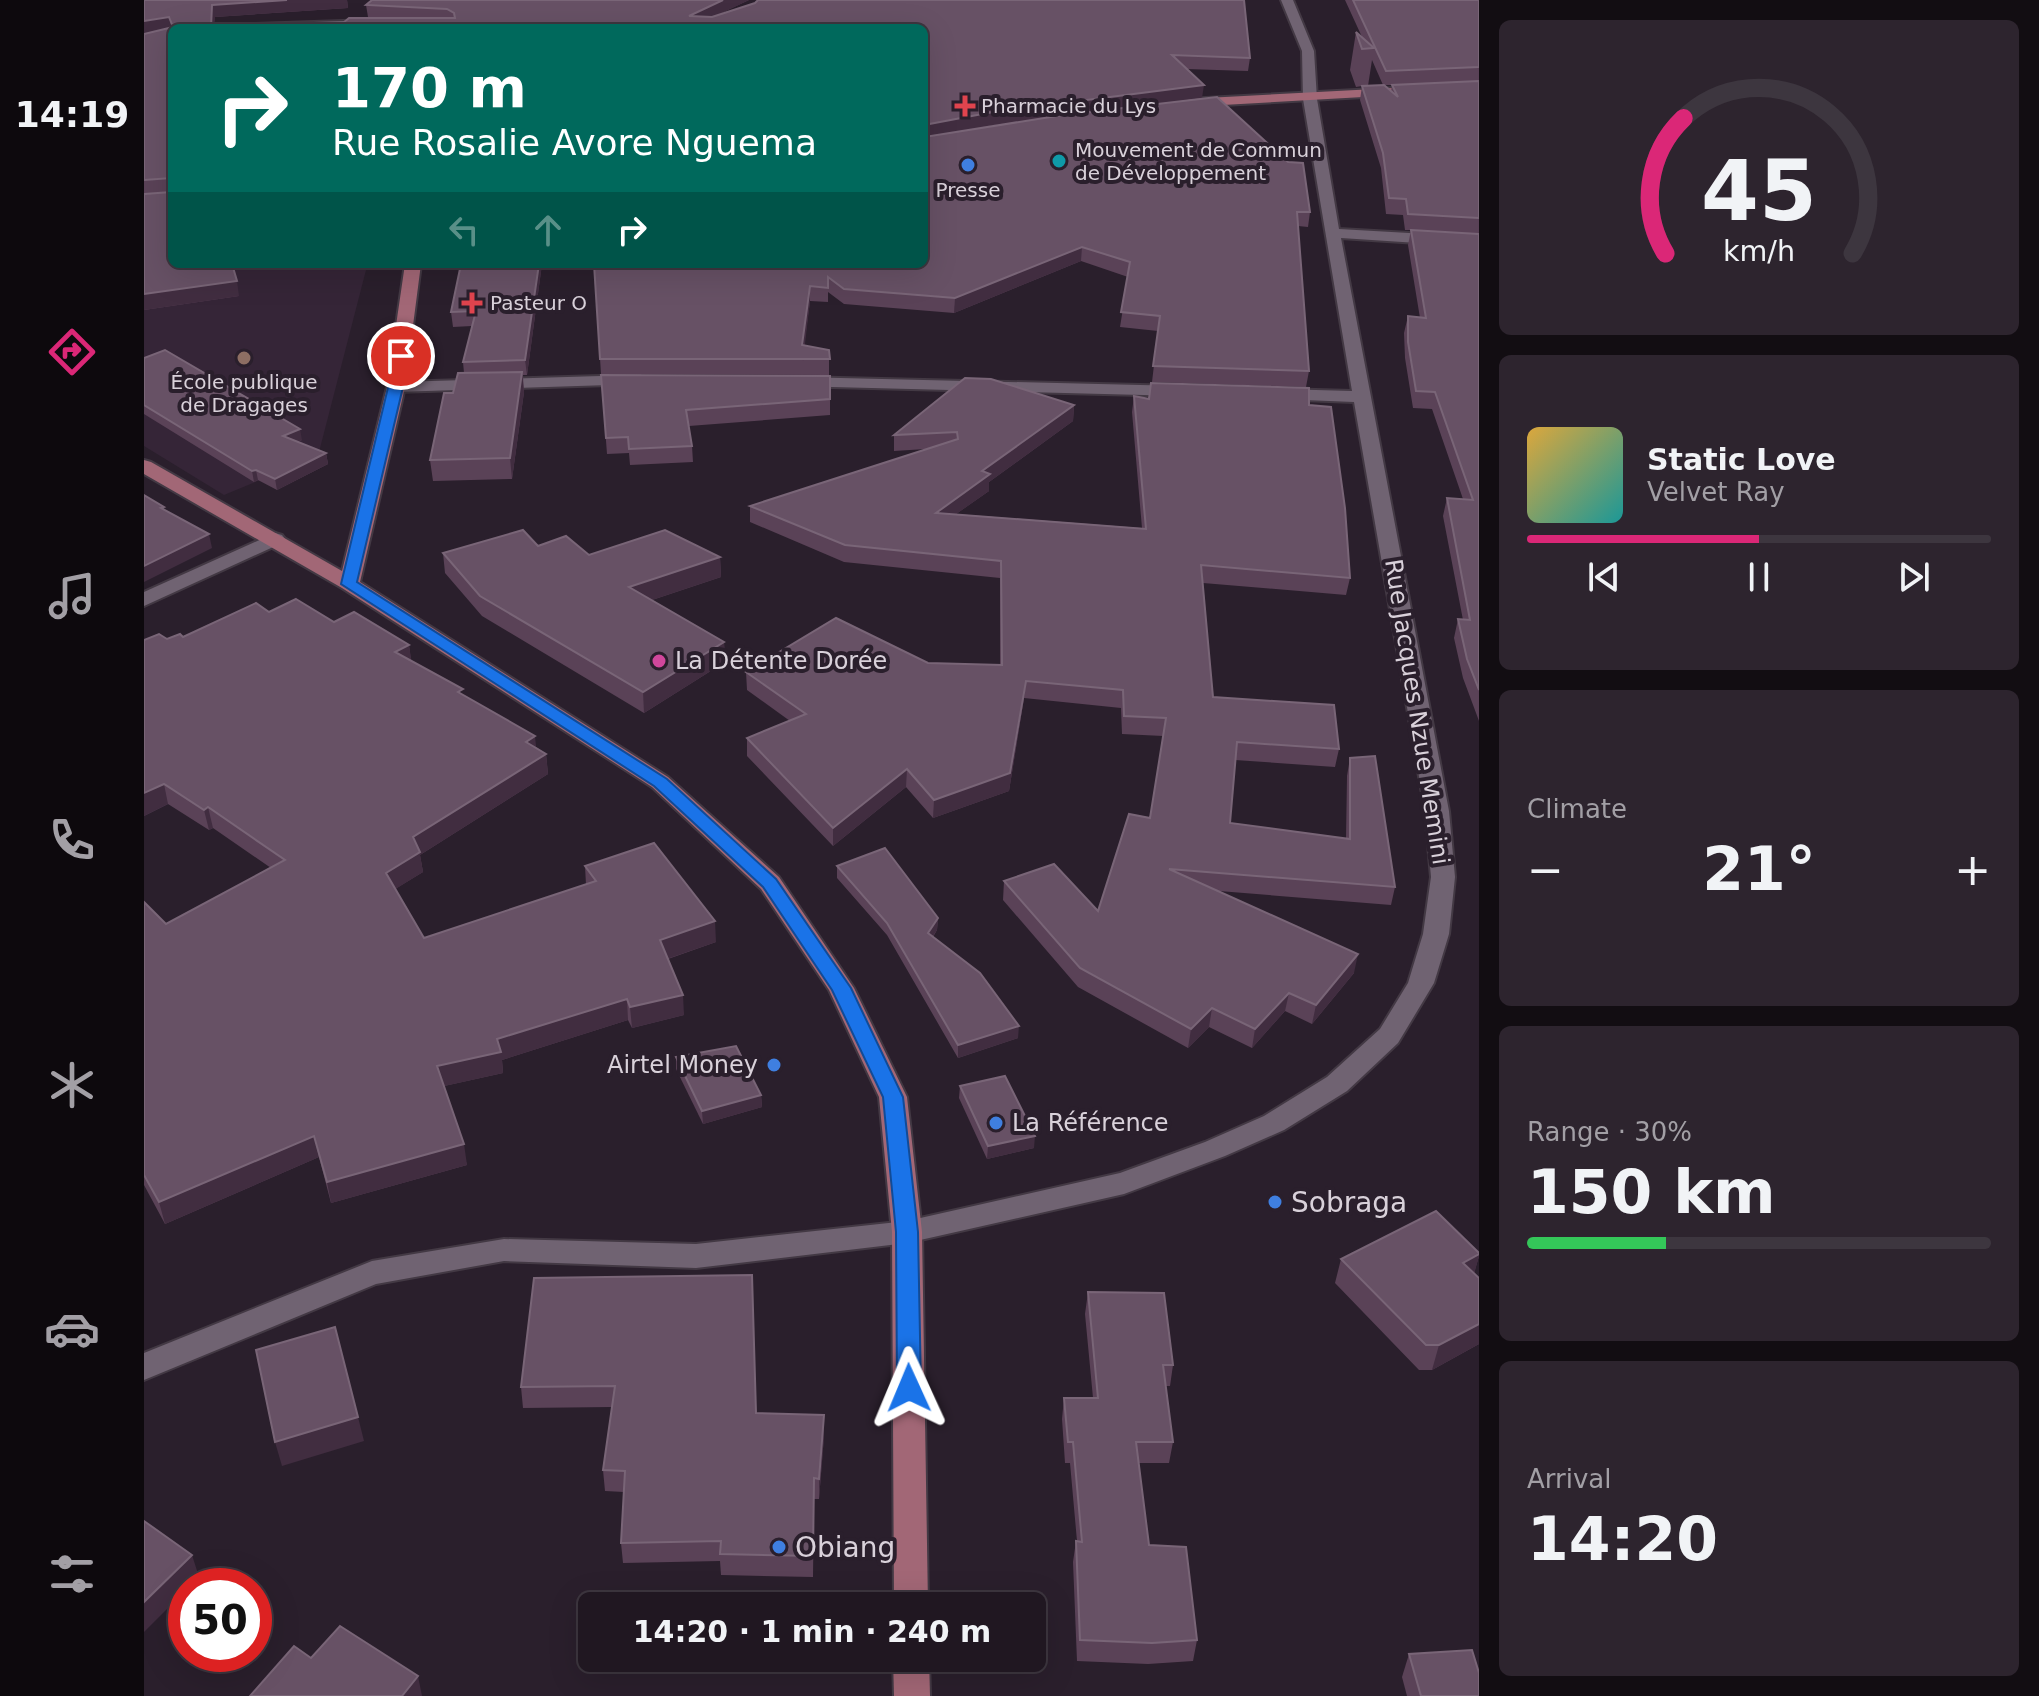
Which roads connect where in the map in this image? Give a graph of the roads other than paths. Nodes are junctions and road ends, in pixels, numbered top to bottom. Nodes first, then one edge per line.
1 (1287, 0) edge
2 (320, 24) edge
3 (388, 24) edge
4 (1403, 91) edge
5 (1311, 95) junction
6 (1170, 104) edge
7 (1332, 233) junction
8 (1479, 242) edge
9 (412, 268) edge
10 (645, 380) edge
11 (781, 381) edge
12 (396, 387) junction
13 (1204, 392) edge
14 (1268, 394) edge
15 (1364, 397) junction
16 (144, 466) edge
17 (275, 539) junction
18 (349, 584) junction
19 (144, 600) edge
20 (907, 1232) junction
21 (144, 1367) edge
22 (911, 1592) edge
23 (911, 1672) edge
24 (912, 1696) edge

1 - 5 street, Rue Jacques Nzue Memini
2 - 3 street
4 - 5 main road
5 - 6 main road
5 - 7 street, Rue Jacques Nzue Memini
7 - 8 street
7 - 15 street, Rue Jacques Nzue Memini
9 - 12 main road
10 - 12 street
11 - 13 street
12 - 18 main road
14 - 15 street
15 - 20 street, Rue Jacques Nzue Memini
16 - 17 main road
17 - 18 main road
17 - 19 street
18 - 20 main road
20 - 21 street, Rue Jacques Nzue Memini
20 - 22 main road
23 - 24 main road

